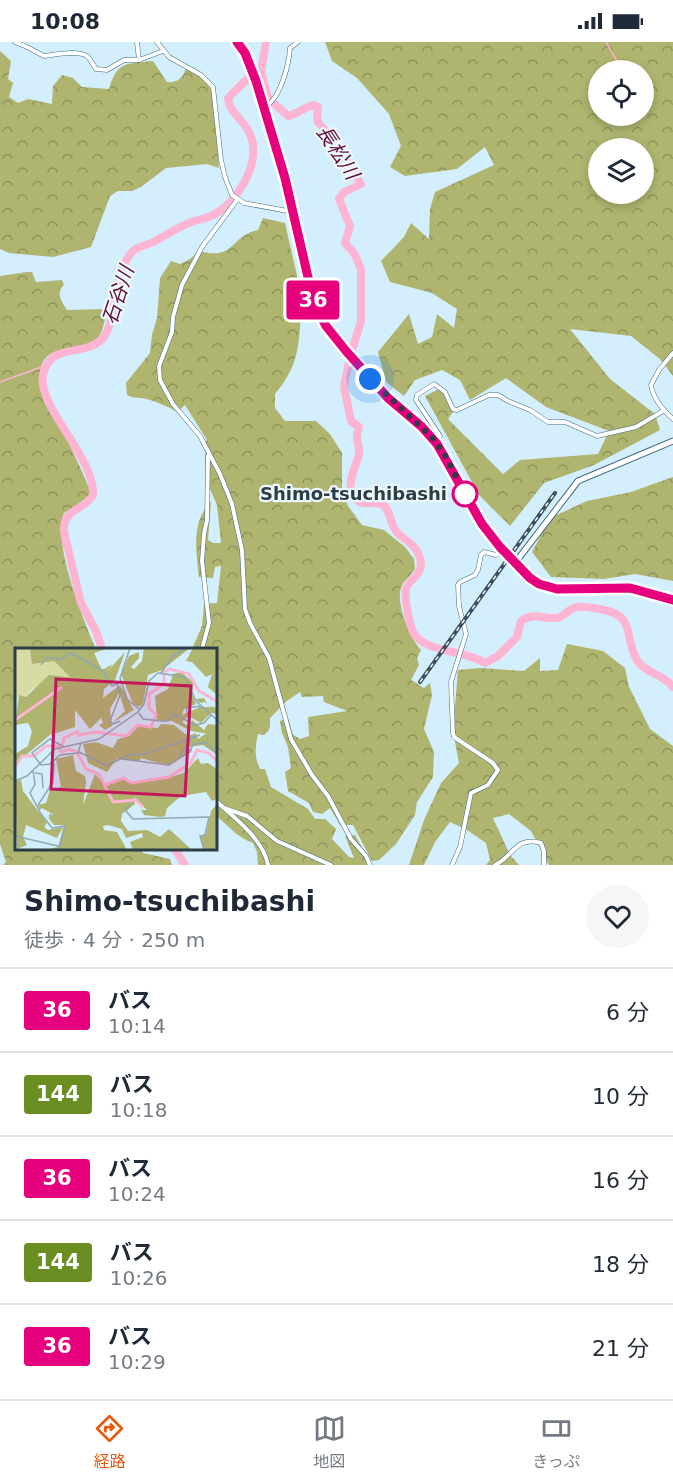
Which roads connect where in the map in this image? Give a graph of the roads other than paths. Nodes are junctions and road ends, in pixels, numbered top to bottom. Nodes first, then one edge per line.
1 (15, 42) edge
2 (137, 42) edge
3 (157, 42) edge
4 (237, 42) edge
5 (298, 42) edge
6 (163, 51) junction
7 (139, 60) junction
8 (269, 104) junction
9 (237, 200) junction
10 (294, 212) junction
11 (673, 353) edge
12 (663, 411) junction
13 (673, 419) edge
14 (673, 441) edge
15 (437, 444) junction
16 (208, 455) junction
17 (505, 552) junction
18 (515, 563) junction
19 (673, 600) edge
20 (202, 648) edge
21 (218, 803) edge
22 (224, 808) junction
23 (268, 865) edge
24 (331, 865) edge
25 (370, 865) edge
26 (452, 865) edge
27 (495, 865) edge
28 (544, 865) edge

1 - 7 street
2 - 7 street
3 - 6 street
4 - 8 main road
5 - 8 street
6 - 7 street
6 - 9 street
8 - 10 main road
9 - 10 street
9 - 16 street
10 - 15 main road
11 - 12 street
12 - 13 street
12 - 15 street
14 - 18 main road
15 - 17 main road
16 - 20 street
16 - 25 street
17 - 18 main road
17 - 26 street
18 - 19 main road
21 - 22 street
22 - 23 street
22 - 24 street
27 - 28 street

